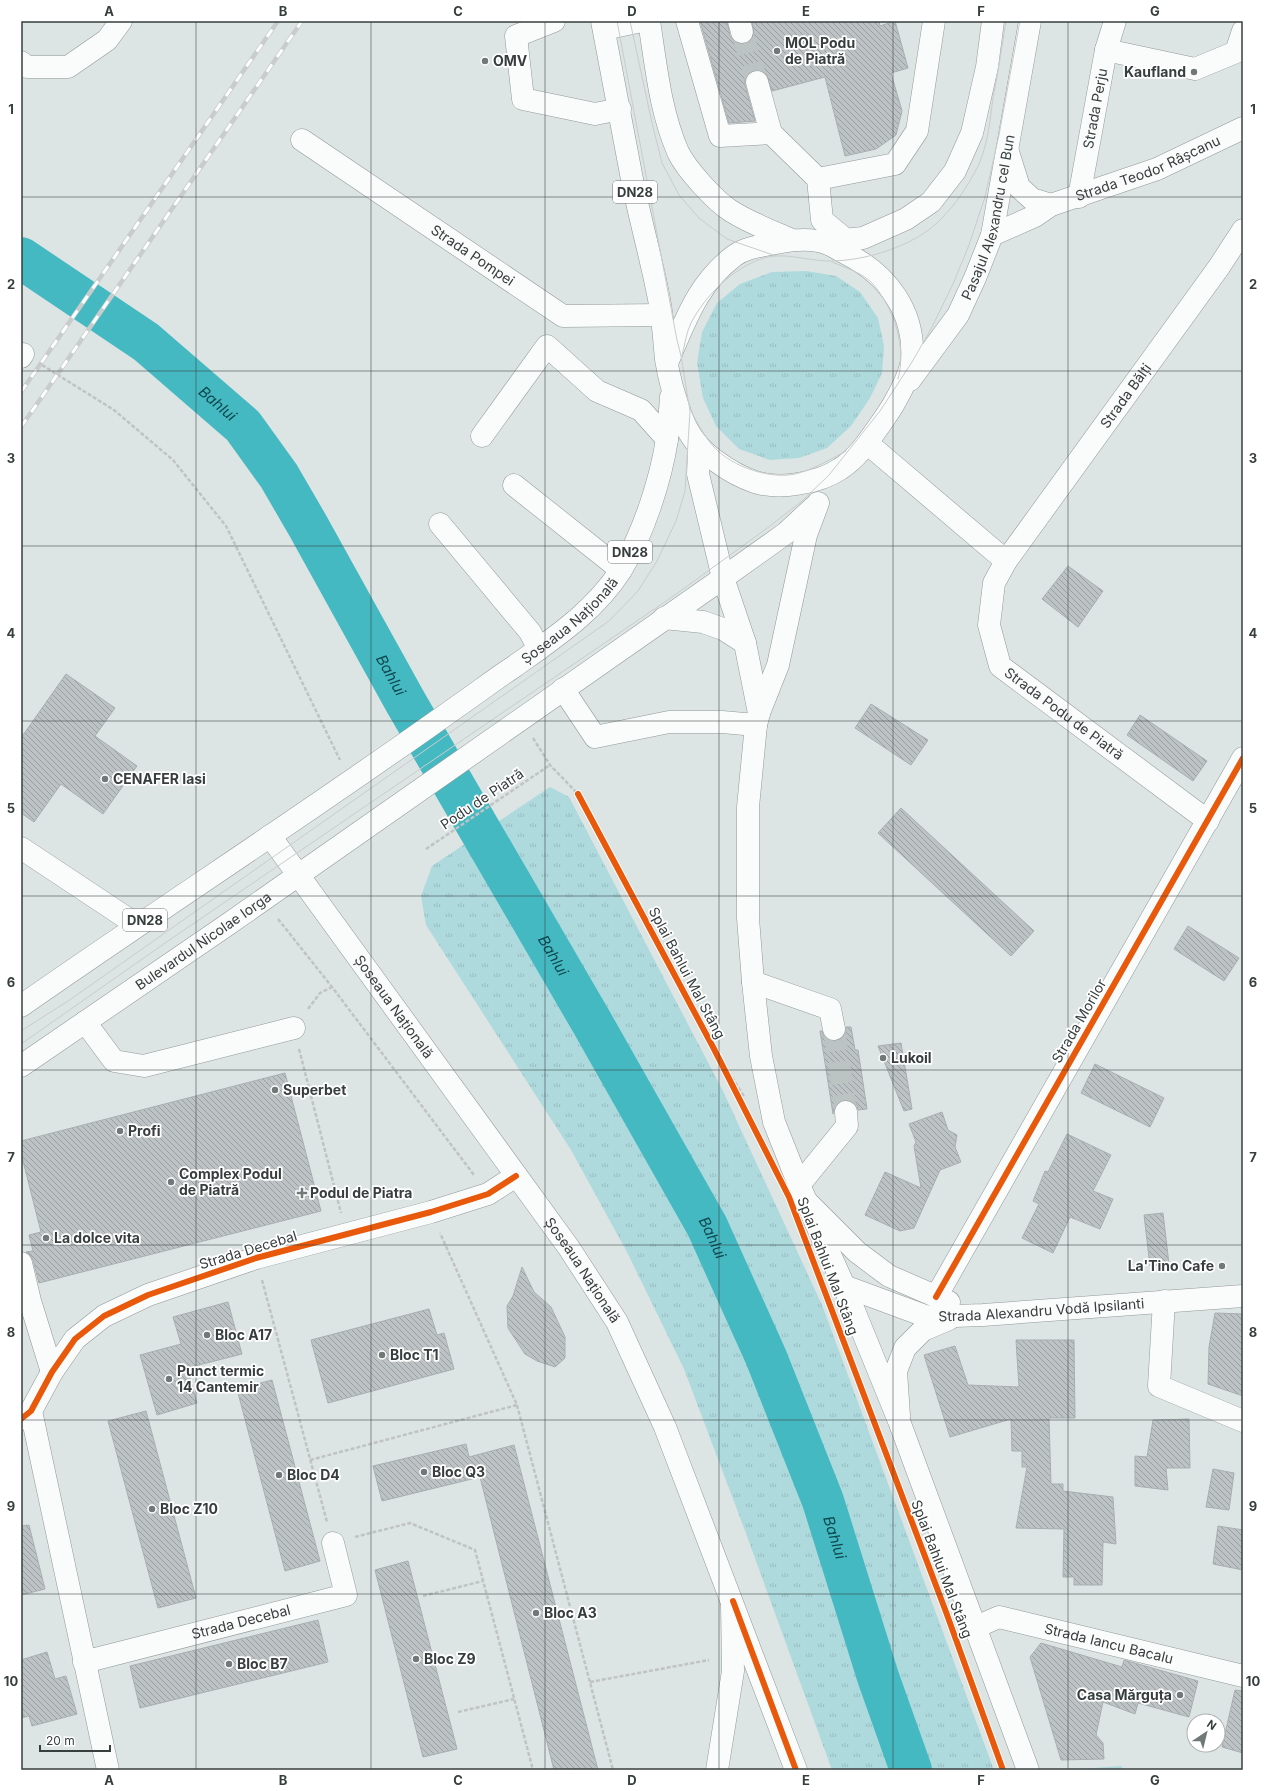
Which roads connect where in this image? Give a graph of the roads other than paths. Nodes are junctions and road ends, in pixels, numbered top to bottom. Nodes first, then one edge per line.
1 (121, 21) edge
2 (554, 21) edge
3 (642, 21) edge
4 (649, 21) edge
5 (687, 21) edge
6 (934, 21) edge
7 (994, 21) edge
8 (1030, 21) edge
9 (1115, 21) edge
10 (603, 25) edge
11 (1243, 31) edge
12 (1106, 50) junction
13 (21, 62) edge
14 (757, 82) tunnel mouth
15 (620, 109) junction
16 (1243, 128) edge
17 (770, 133) junction
18 (302, 140) dead end
19 (1007, 149) junction
20 (818, 179) junction
21 (1079, 196) junction
22 (1051, 205) junction
23 (1243, 230) edge
24 (992, 235) junction
25 (845, 239) junction
26 (792, 240) junction
27 (824, 242) junction
28 (661, 315) junction
29 (667, 362) junction
30 (672, 388) junction
31 (899, 394) junction
32 (482, 436) dead end
33 (667, 439) junction
34 (867, 443) junction
35 (699, 448) junction
36 (851, 462) junction
37 (514, 486) dead end
38 (818, 503) junction
39 (440, 524) dead end
40 (1006, 561) junction
41 (620, 570) junction
42 (723, 578) junction
43 (664, 618) junction
44 (745, 643) junction
45 (539, 649) junction
46 (563, 689) junction
47 (758, 719) junction
48 (1243, 758) edge
49 (1208, 821) junction
50 (270, 836) junction
51 (21, 848) edge
52 (298, 875) junction
53 (137, 925) junction
54 (753, 982) junction
55 (21, 1006) edge
56 (85, 1022) junction
57 (294, 1028) road end
58 (834, 1029) tunnel mouth
59 (21, 1066) edge
60 (846, 1112) tunnel mouth
61 (516, 1176) junction
62 (802, 1193) junction
63 (21, 1263) edge
64 (844, 1286) junction
65 (1241, 1293) edge
66 (936, 1296) junction
67 (1164, 1301) junction
68 (983, 1315) junction
69 (956, 1317) junction
70 (52, 1372) junction
71 (26, 1415) edge
72 (899, 1421) junction
73 (1243, 1421) edge
74 (333, 1543) road end
75 (732, 1601) junction
76 (976, 1627) junction
77 (84, 1662) junction
78 (1243, 1676) edge
79 (108, 1770) edge
80 (717, 1770) edge
81 (796, 1770) edge
82 (1028, 1770) edge

1 - 13 main road
2 - 15 main road
3 - 10 main road
4 - 26 main road, DN28
5 - 17 main road
6 - 20 main road
7 - 25 main road
8 - 19 main road, Pasajul Alexandru cel Bun
9 - 12 main road, Strada Perju
10 - 15 main road, DN28
11 - 12 main road
12 - 21 main road, Strada Perju
14 - 17 main road
15 - 28 main road, DN28
16 - 21 main road, Strada Teodor Râșcanu
17 - 20 main road
18 - 28 main road, Strada Pompei
19 - 22 main road
19 - 24 main road, Pasajul Alexandru cel Bun
20 - 25 main road
21 - 22 main road, Strada Teodor Râșcanu
22 - 24 main road, Strada Teodor Râșcanu
23 - 40 main road, Strada Bălți
24 - 31 main road, Pasajul Alexandru cel Bun
25 - 27 main road
26 - 27 main road, DN28
26 - 29 main road, DN28
27 - 31 main road, DN28
28 - 29 main road, DN28
29 - 30 main road, DN28
30 - 33 main road, Șoseaua Națională / DN28
30 - 35 main road, DN28
31 - 34 main road, DN28
32 - 33 main road
33 - 41 main road, Șoseaua Națională / DN28
34 - 36 main road, DN28
34 - 40 main road
35 - 36 main road, DN28
35 - 42 main road
36 - 38 main road, DN28
37 - 41 main road
38 - 42 main road, DN28
38 - 47 main road
39 - 45 main road
40 - 49 main road, Strada Podu de Piatră
41 - 45 main road, Șoseaua Națională / DN28
42 - 43 main road, DN28
42 - 44 main road
43 - 44 main road
43 - 46 main road, DN28
44 - 47 main road
45 - 50 main road, Șoseaua Națională / DN28
46 - 47 main road
46 - 52 main road, Bulevardul Nicolae Iorga / DN28
47 - 54 main road
48 - 49 main road, Strada Morilor
49 - 66 main road, Strada Morilor
50 - 52 main road, Șoseaua Națională
50 - 53 main road, DN28
51 - 53 main road
52 - 56 main road, Bulevardul Nicolae Iorga / DN28
52 - 61 main road, Șoseaua Națională
53 - 55 main road, DN28
54 - 58 main road
54 - 62 main road
56 - 57 main road
56 - 59 main road, Bulevardul Nicolae Iorga / DN28
60 - 62 main road
61 - 70 main road, Strada Decebal
61 - 75 main road, Șoseaua Națională
62 - 64 main road
62 - 66 main road
63 - 70 main road
64 - 69 main road, Strada Alexandru Vodă Ipsilanti
64 - 72 main road
65 - 67 main road, Strada Alexandru Vodă Ipsilanti
66 - 68 main road
67 - 68 main road, Strada Alexandru Vodă Ipsilanti
67 - 73 main road
68 - 69 main road, Strada Alexandru Vodă Ipsilanti
69 - 72 main road
70 - 71 main road, Strada Decebal
71 - 77 main road, Strada Decebal
72 - 76 main road
74 - 77 main road, Strada Decebal
75 - 80 main road, Șoseaua Națională
75 - 81 main road
76 - 78 main road, Strada Iancu Bacalu
76 - 82 main road
77 - 79 main road, Strada Decebal

